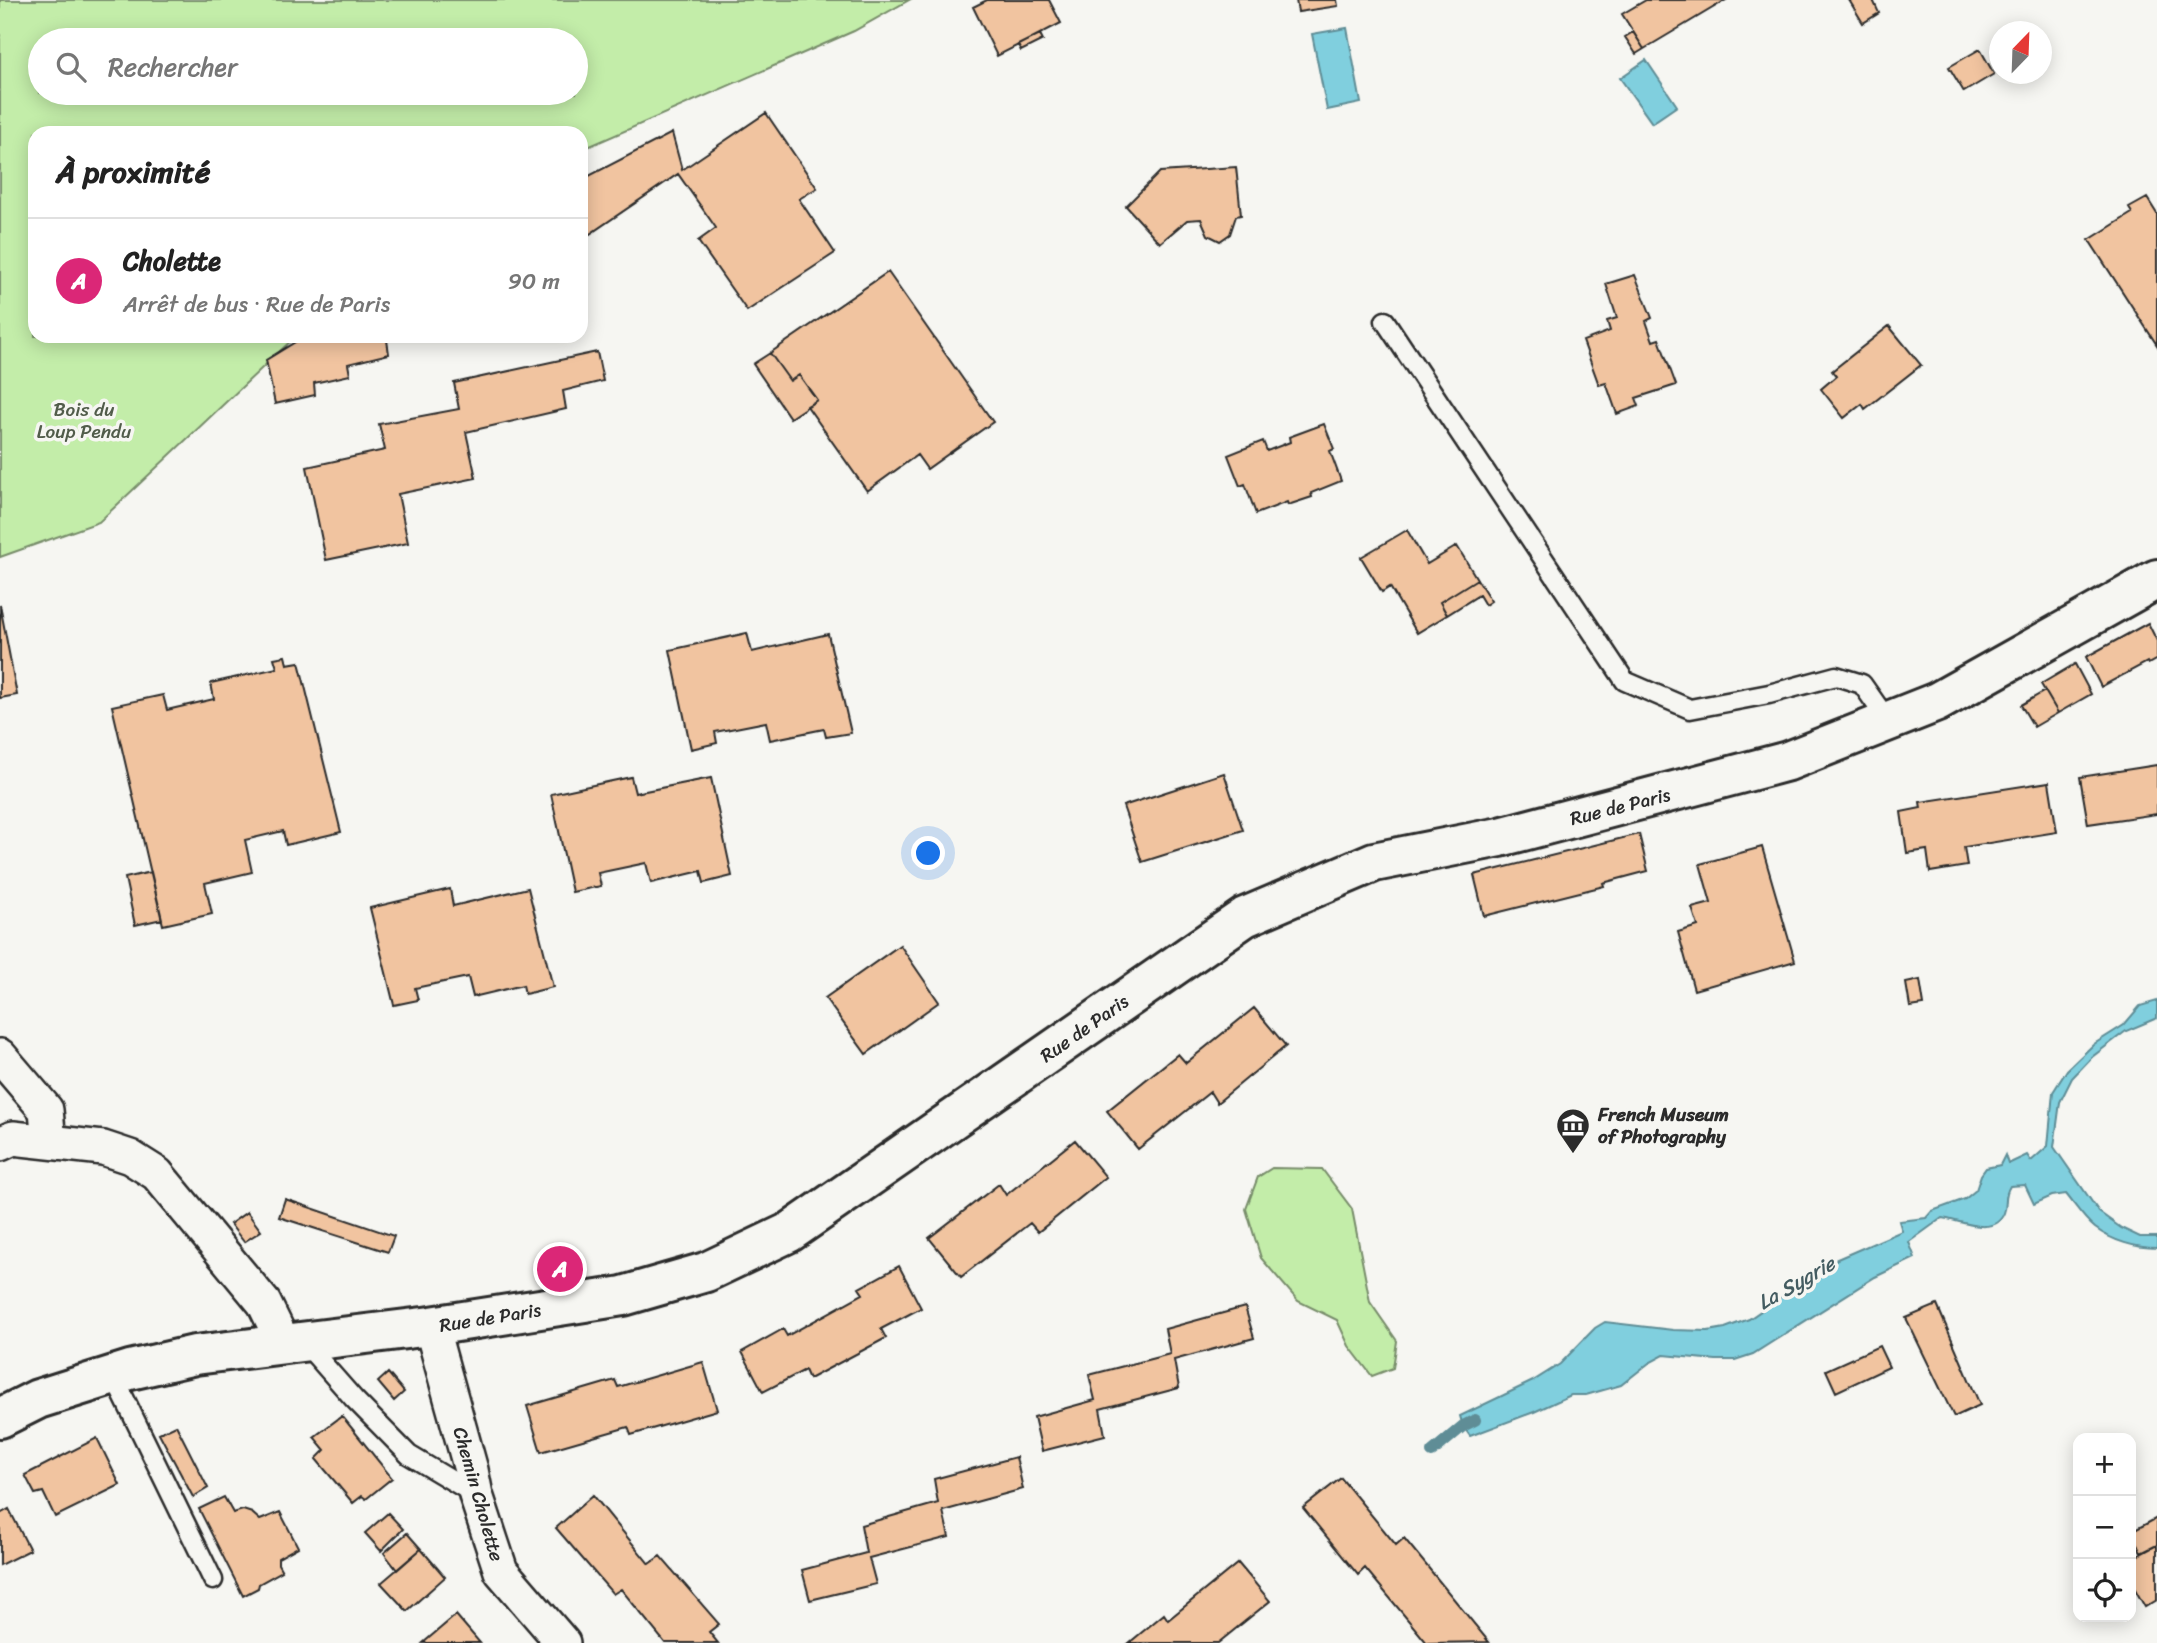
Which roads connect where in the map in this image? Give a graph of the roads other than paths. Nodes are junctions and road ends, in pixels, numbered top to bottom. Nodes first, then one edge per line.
1 (1385, 321) dead end
2 (2157, 579) edge
3 (1888, 721) junction
4 (0, 1056) edge
5 (49, 1142) junction
6 (0, 1144) edge
7 (431, 1326) junction
8 (293, 1343) junction
9 (113, 1375) junction
10 (0, 1418) edge
11 (476, 1495) junction
12 (213, 1580) dead end
13 (563, 1643) edge

1 - 3 lane
2 - 3 street, Rue de Paris
3 - 7 street, Rue de Paris
4 - 5 street
5 - 6 street
5 - 8 street
7 - 8 street, Rue de Paris
7 - 11 street, Chemin Cholette
8 - 9 street, Rue de Paris
8 - 11 lane
9 - 10 street, Rue de Paris
9 - 12 lane
11 - 13 street, Chemin Cholette

